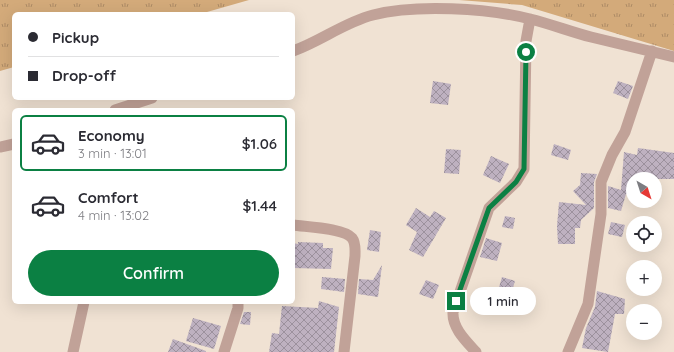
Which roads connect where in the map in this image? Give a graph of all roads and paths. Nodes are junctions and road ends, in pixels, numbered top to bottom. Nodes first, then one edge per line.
1 (530, 19) junction
2 (295, 50) edge
3 (652, 51) junction
4 (674, 57) edge
5 (147, 100) edge
6 (128, 108) edge
7 (12, 144) edge
8 (0, 147) edge
9 (295, 226) edge
10 (84, 304) edge
11 (238, 304) edge
12 (73, 352) edge
13 (224, 352) edge
14 (344, 352) edge
15 (476, 352) edge
16 (568, 352) edge

1 - 2 street
1 - 3 street
1 - 15 street
3 - 4 street
3 - 16 street
5 - 6 street
7 - 8 street
9 - 14 street
10 - 12 street
11 - 13 street

